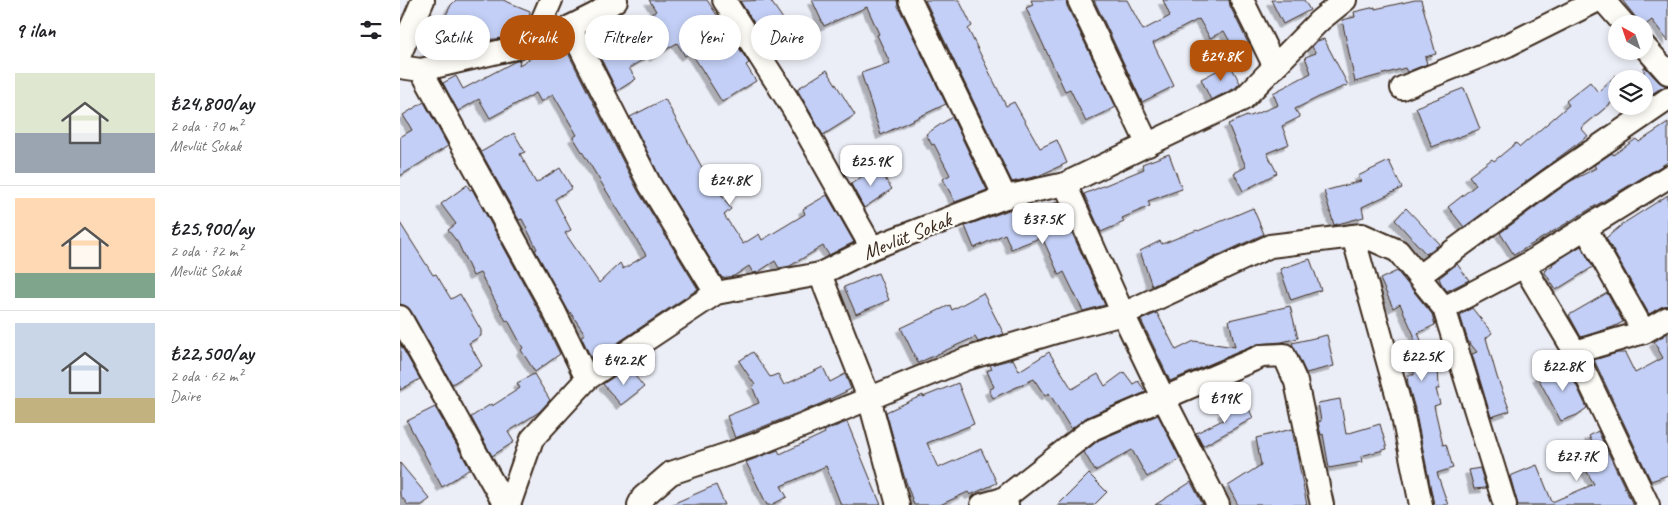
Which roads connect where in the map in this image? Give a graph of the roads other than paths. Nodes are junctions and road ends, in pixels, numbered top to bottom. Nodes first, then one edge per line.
1 (423, 0) edge
2 (551, 0) edge
3 (616, 0) edge
4 (724, 0) edge
5 (910, 0) edge
6 (1079, 0) edge
7 (1242, 0) edge
8 (1345, 0) edge
9 (1598, 0) edge
10 (1603, 0) edge
11 (545, 15) edge
12 (1616, 15) edge
13 (575, 24) edge
14 (575, 36) edge
15 (500, 51) edge
16 (400, 54) edge
17 (1653, 56) edge
18 (1275, 67) junction
19 (410, 68) edge
20 (1668, 73) edge
21 (1402, 88) dead end
22 (1668, 99) edge
23 (1148, 145) junction
24 (1668, 177) edge
25 (1065, 184) junction
26 (1005, 197) junction
27 (1586, 228) junction
28 (1353, 236) junction
29 (872, 248) junction
30 (1524, 266) junction
31 (820, 274) junction
32 (1419, 276) junction
33 (716, 293) junction
34 (1444, 308) junction
35 (1123, 314) junction
36 (400, 317) edge
37 (1668, 318) edge
38 (1644, 332) junction
39 (1575, 352) junction
40 (587, 379) junction
41 (1163, 397) junction
42 (869, 398) junction
43 (997, 503) edge
44 (505, 505) edge
45 (509, 505) edge
46 (639, 505) edge
47 (898, 505) edge
48 (1218, 505) edge
49 (1322, 505) edge
50 (1421, 505) edge
51 (1505, 505) edge
52 (1648, 505) edge

1 - 16 street
2 - 11 street
3 - 13 street
4 - 29 street
5 - 26 street
6 - 23 street
7 - 18 street
8 - 18 street, Mevlüt Sokak
9 - 21 street
10 - 12 street
14 - 33 street
15 - 19 street
17 - 20 street
18 - 23 street, Mevlüt Sokak
19 - 40 street
22 - 32 street
23 - 25 street, Mevlüt Sokak
24 - 27 street
25 - 26 street, Mevlüt Sokak
25 - 35 street
26 - 29 street, Mevlüt Sokak
27 - 30 street
27 - 38 street
28 - 32 street
28 - 35 street
28 - 50 street
29 - 31 street, Mevlüt Sokak
30 - 34 street
30 - 39 street
31 - 33 street, Mevlüt Sokak
31 - 42 street
32 - 34 street
33 - 40 street, Mevlüt Sokak
34 - 51 street
35 - 41 street
35 - 42 street
36 - 44 street
37 - 38 street
38 - 39 street
39 - 52 street
40 - 45 street, Mevlüt Sokak
41 - 43 street
41 - 48 street
41 - 49 street
42 - 46 street
42 - 47 street

